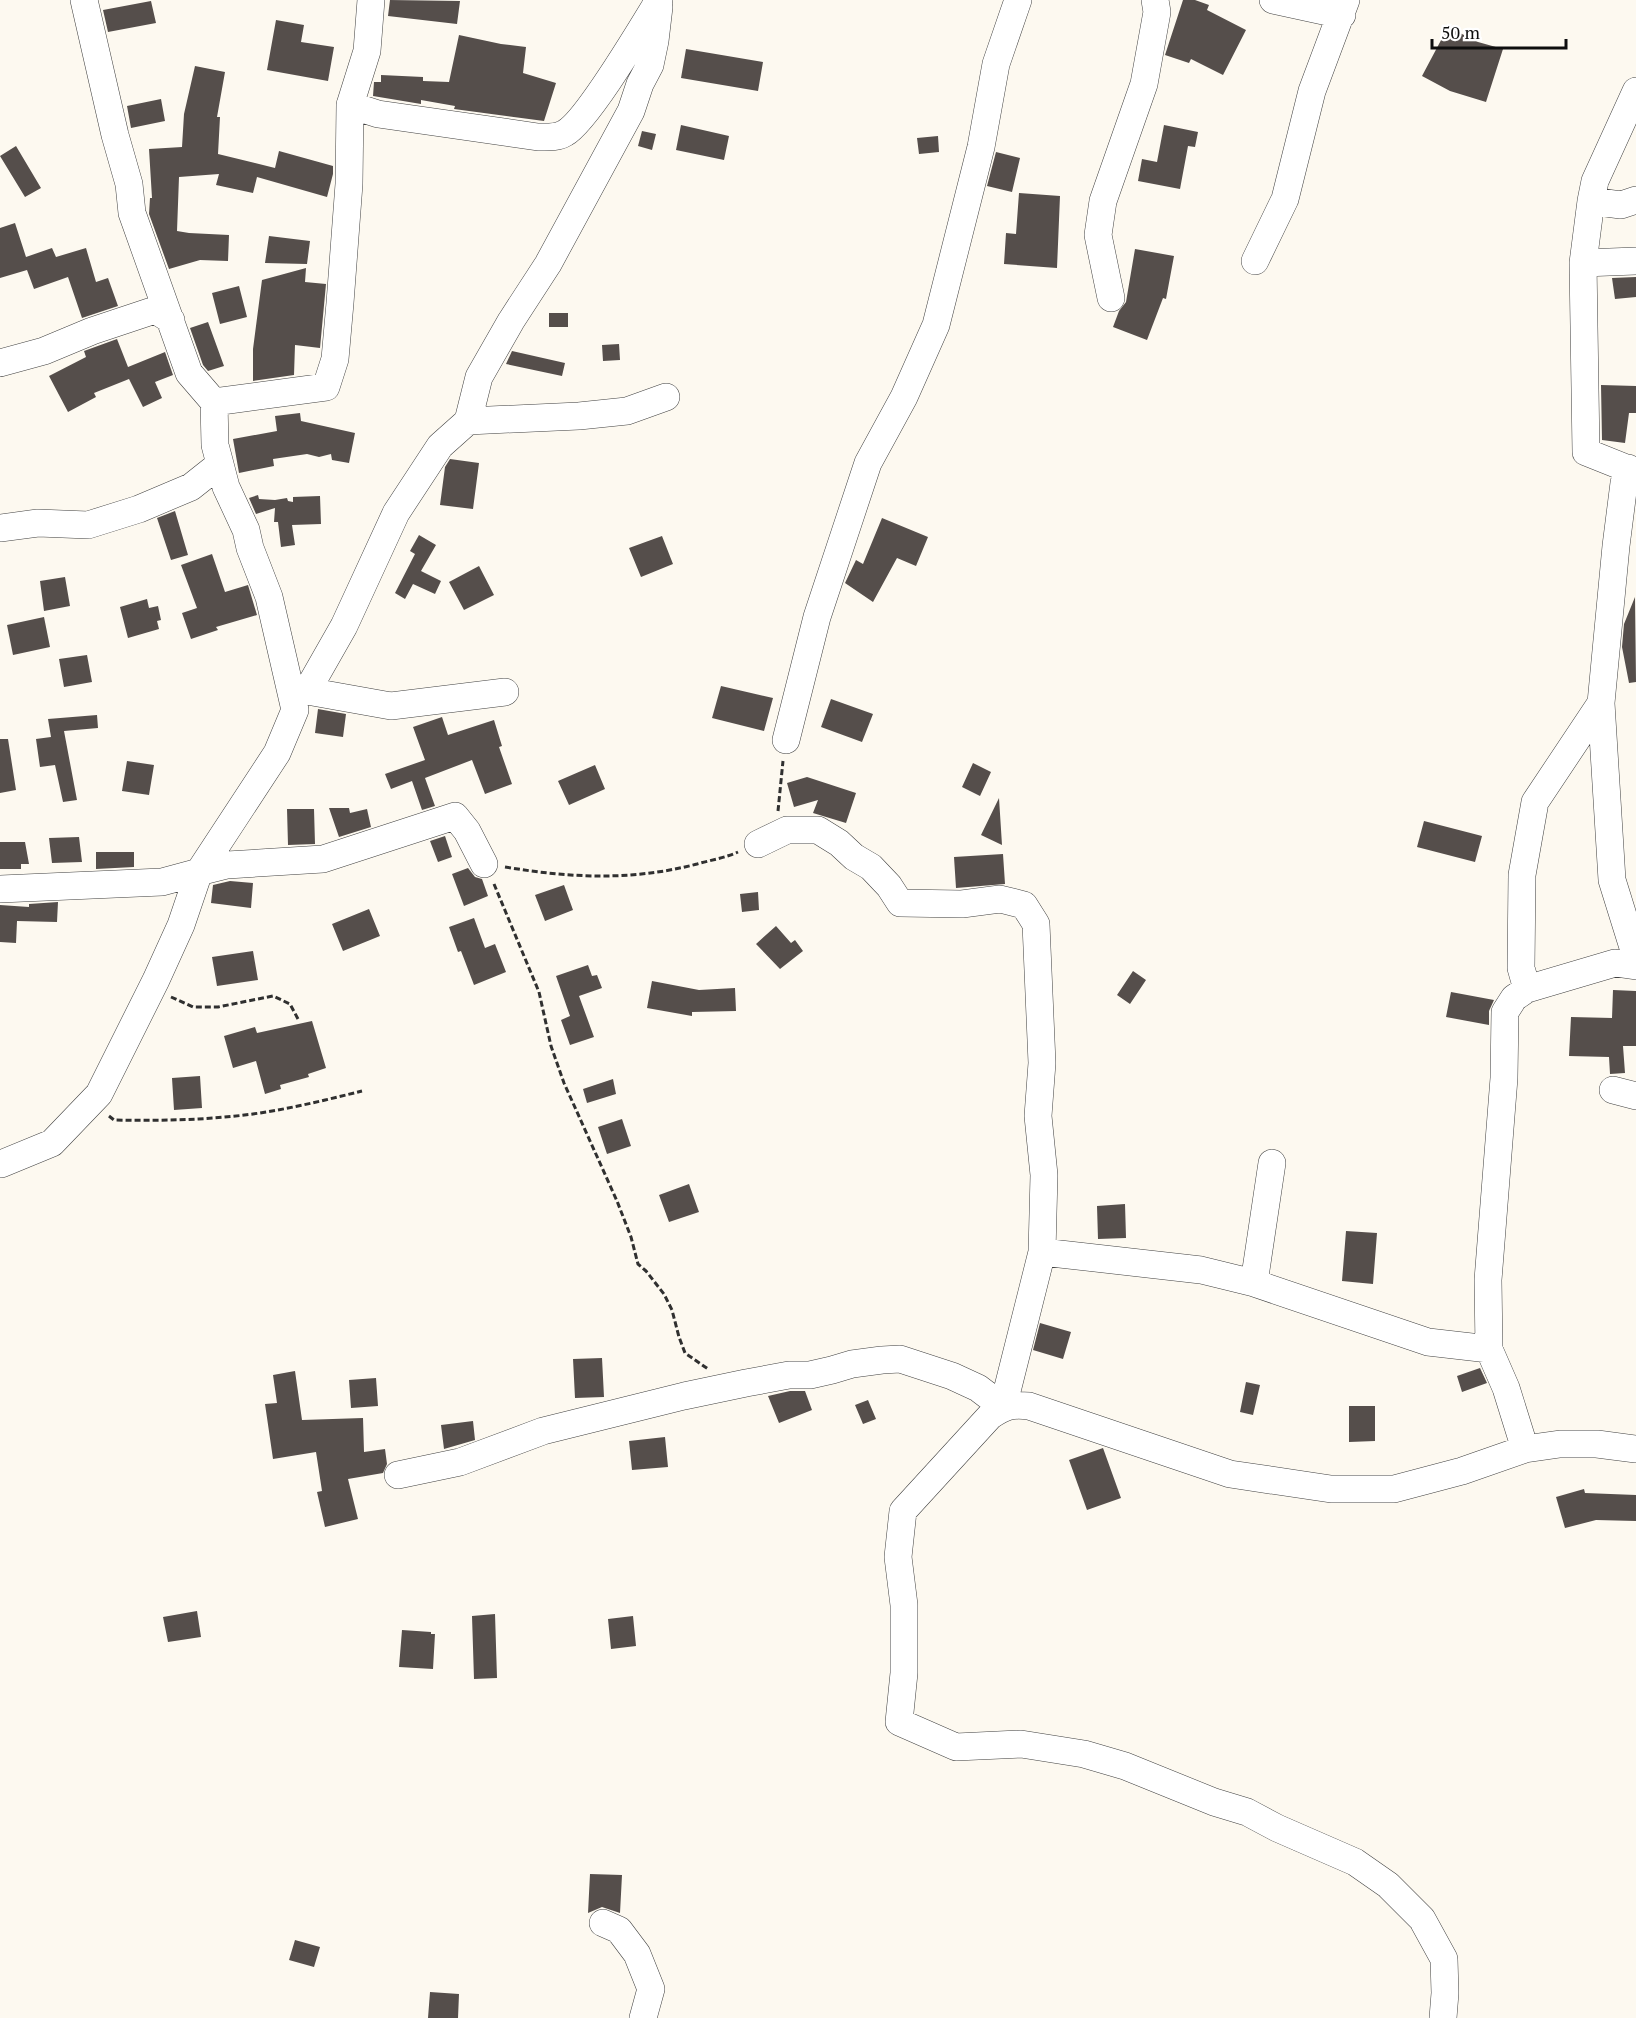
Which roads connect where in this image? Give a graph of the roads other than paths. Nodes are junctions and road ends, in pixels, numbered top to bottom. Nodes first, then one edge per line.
1 (84, 0) edge
2 (371, 0) edge
3 (660, 0) edge
4 (1018, 0) edge
5 (1155, 0) edge
6 (1273, 0) edge
7 (1344, 8) edge
8 (1636, 91) edge
9 (350, 105) junction
10 (1636, 200) edge
11 (1591, 201) junction
12 (1255, 261) dead end
13 (1636, 261) edge
14 (1583, 263) junction
15 (1111, 298) dead end
16 (171, 320) junction
17 (0, 363) edge
18 (666, 397) dead end
19 (214, 402) junction
20 (468, 421) junction
21 (220, 464) junction
22 (1632, 470) edge
23 (0, 528) edge
24 (505, 692) dead end
25 (301, 700) junction
26 (1601, 703) junction
27 (786, 740) road end
28 (306, 742) dead end
29 (758, 844) road end
30 (484, 864) road end
31 (199, 872) junction
32 (0, 889) edge
33 (1636, 957) edge
34 (1636, 966) edge
35 (1527, 990) junction
36 (1272, 1163) dead end
37 (1, 1164) edge
38 (1042, 1252) junction
39 (1254, 1283) junction
40 (1489, 1349) junction
41 (1003, 1407) junction
42 (1525, 1449) junction
43 (1636, 1449) edge
44 (398, 1475) dead end
45 (603, 1923) dead end
46 (643, 2018) edge
47 (1443, 2018) edge

1 - 16 street
2 - 9 street
3 - 9 street
3 - 20 street
4 - 27 street
5 - 15 street
6 - 7 street
7 - 12 street
8 - 11 street
9 - 19 street
10 - 11 street
11 - 14 street
13 - 14 street
14 - 22 street
16 - 17 street
16 - 19 street
18 - 20 street
19 - 21 street
20 - 25 street
21 - 23 street
21 - 25 street
22 - 26 street
24 - 25 street
25 - 28 street
25 - 31 street
26 - 33 street
26 - 35 street
29 - 38 street
30 - 31 street
31 - 32 street
31 - 37 street
34 - 35 street
35 - 40 street
36 - 39 street
38 - 39 street
38 - 41 street
39 - 40 street
40 - 42 street
41 - 42 street
41 - 44 street
41 - 47 street
42 - 43 street
45 - 46 street

